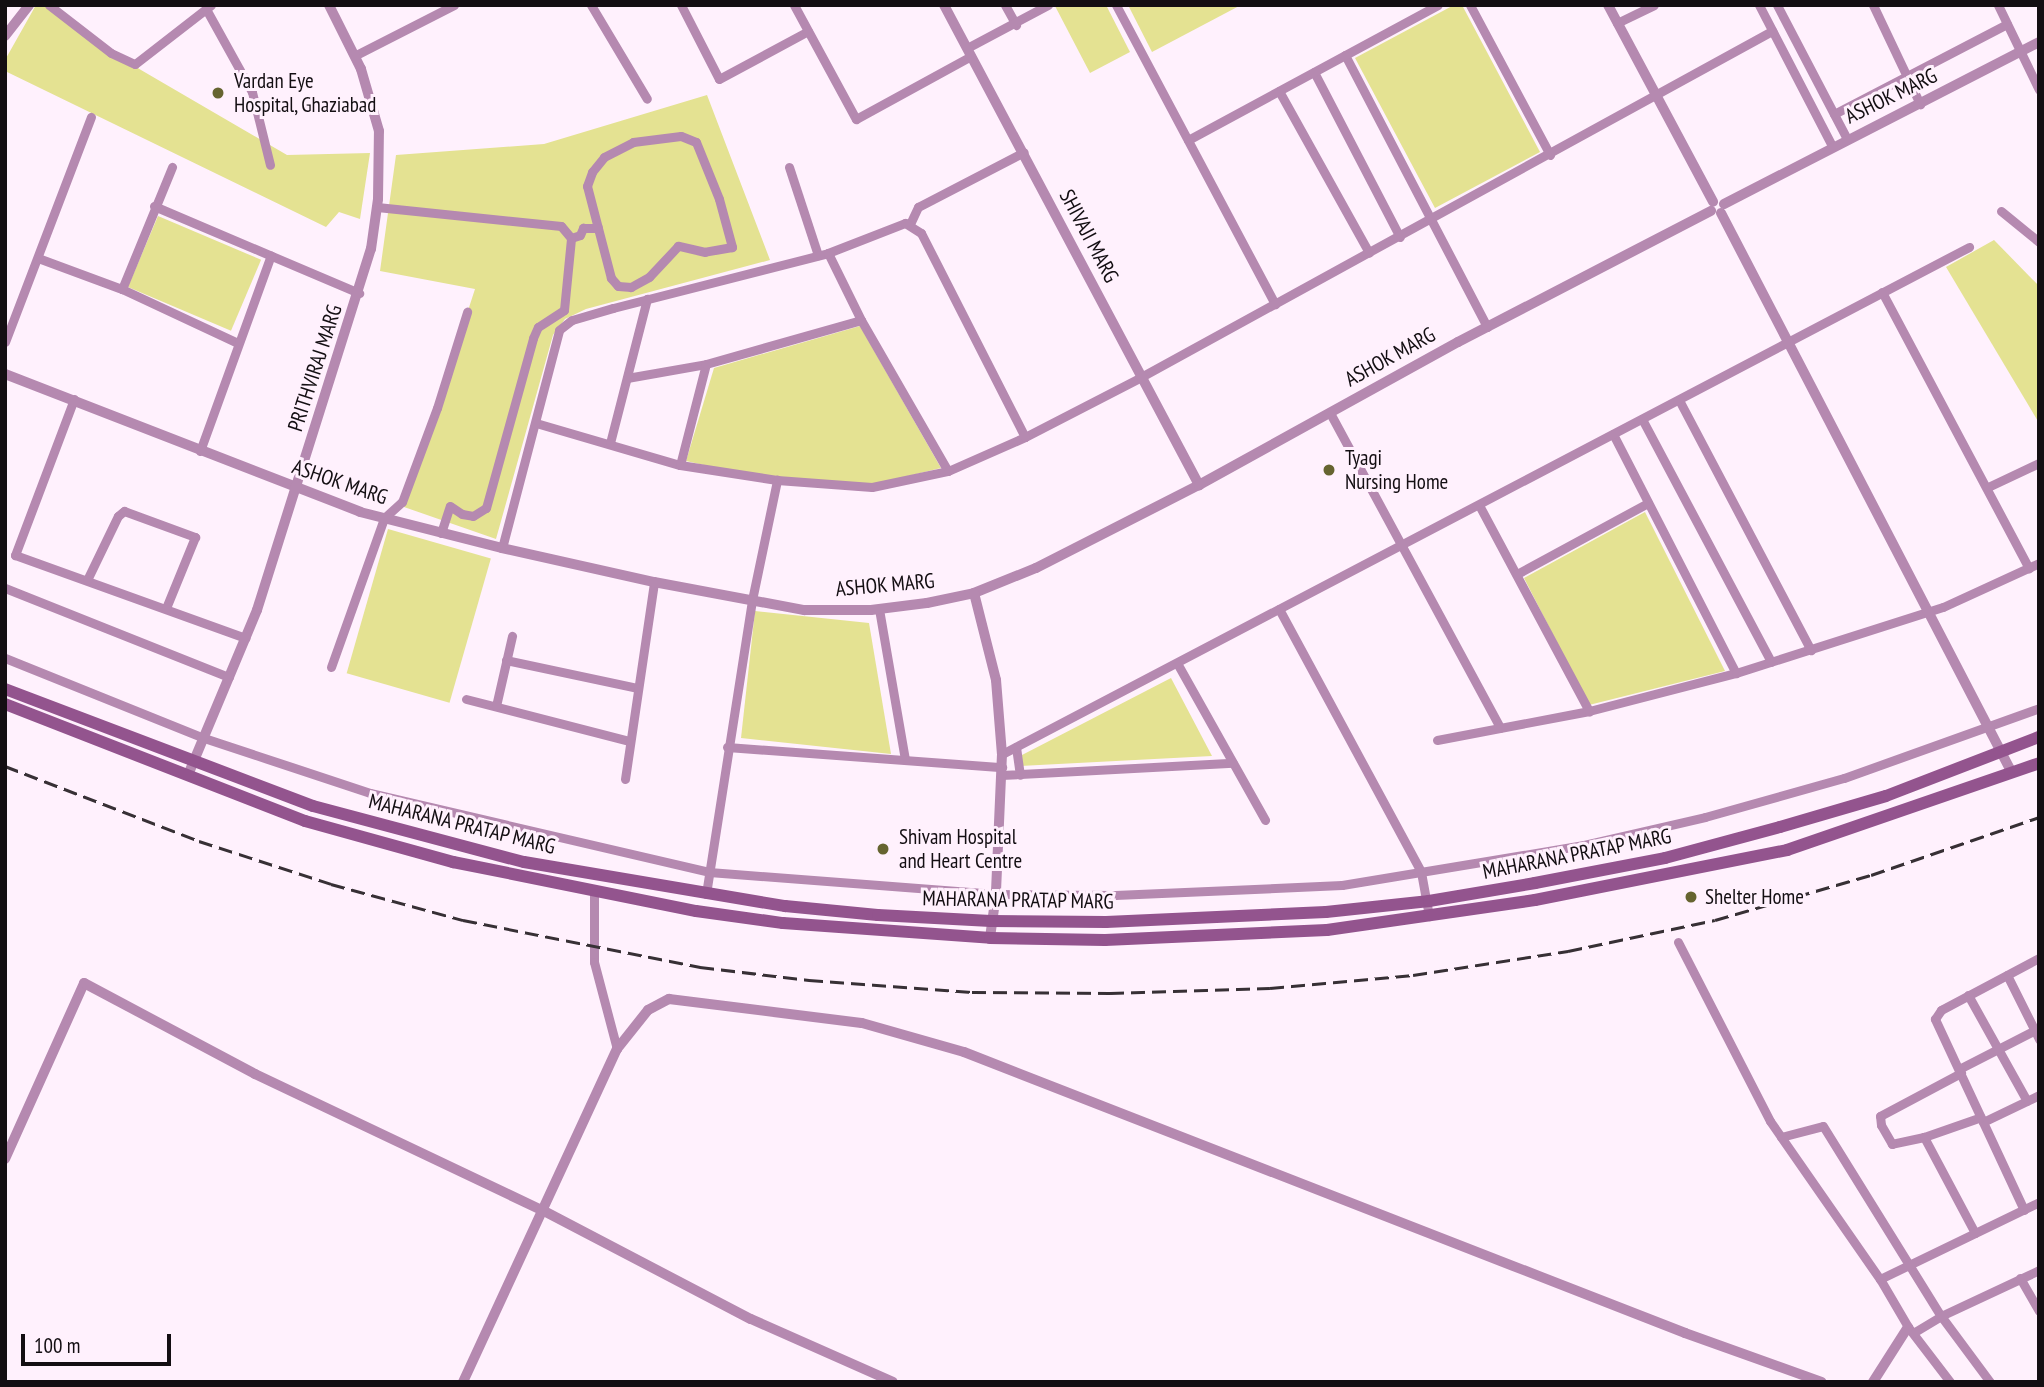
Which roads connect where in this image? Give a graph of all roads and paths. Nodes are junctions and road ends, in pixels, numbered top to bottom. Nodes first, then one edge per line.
1 (30, 5) edge
2 (49, 5) edge
3 (330, 5) edge
4 (454, 5) edge
5 (591, 5) edge
6 (681, 5) edge
7 (794, 5) edge
8 (944, 5) edge
9 (1005, 5) edge
10 (1048, 5) edge
11 (1116, 5) edge
12 (1437, 5) edge
13 (1470, 5) edge
14 (1608, 5) edge
15 (1654, 5) edge
16 (1759, 5) edge
17 (1777, 5) edge
18 (1873, 5) edge
19 (1998, 5) edge
20 (208, 7) edge
21 (1618, 23) junction
22 (1016, 24) junction
23 (2007, 24) junction
24 (808, 31) junction
25 (1772, 31) junction
26 (5, 36) edge
27 (2039, 43) edge
28 (969, 52) junction
29 (2020, 52) junction
30 (356, 55) junction
31 (1345, 55) junction
32 (1314, 72) junction
33 (1907, 77) junction
34 (2039, 90) edge
35 (1279, 91) junction
36 (1657, 96) junction
37 (647, 99) dead end
38 (1920, 104) junction
39 (1834, 114) junction
40 (91, 117) dead end
41 (1847, 139) junction
42 (1188, 140) junction
43 (1832, 146) junction
44 (1024, 152) junction
45 (1550, 155) junction
46 (270, 165) dead end
47 (172, 167) dead end
48 (789, 167) dead end
49 (154, 206) junction
50 (377, 207) junction
51 (1717, 207) junction
52 (2001, 211) dead end
53 (1431, 219) junction
54 (909, 224) junction
55 (598, 228) junction
56 (1400, 237) junction
57 (570, 238) junction
58 (2039, 242) edge
59 (1969, 247) dead end
60 (1369, 253) junction
61 (823, 254) junction
62 (271, 255) junction
63 (38, 258) junction
64 (122, 289) junction
65 (1882, 292) junction
66 (359, 293) junction
67 (647, 299) junction
68 (1275, 304) junction
69 (467, 312) dead end
70 (861, 320) junction
71 (1487, 327) junction
72 (5, 342) edge
73 (238, 343) junction
74 (1788, 343) junction
75 (706, 364) junction
76 (5, 374) edge
77 (1141, 377) junction
78 (627, 378) junction
79 (74, 399) junction
80 (1679, 400) junction
81 (1330, 413) junction
82 (1642, 419) junction
83 (536, 423) junction
84 (1613, 435) junction
85 (1025, 437) junction
86 (610, 443) junction
87 (200, 451) junction
88 (2039, 463) edge
89 (680, 465) junction
90 (948, 471) junction
91 (778, 480) junction
92 (1199, 485) junction
93 (1988, 487) junction
94 (296, 489) junction
95 (1648, 503) junction
96 (1479, 505) junction
97 (384, 518) junction
98 (441, 533) junction
99 (1401, 545) junction
100 (502, 548) junction
101 (2039, 563) edge
102 (2029, 568) junction
103 (1517, 574) junction
104 (87, 580) junction
105 (654, 582) junction
106 (5, 588) edge
107 (974, 593) junction
108 (752, 600) junction
109 (166, 608) junction
110 (879, 609) junction
111 (1279, 609) junction
112 (1929, 612) junction
113 (512, 636) dead end
114 (245, 638) junction
115 (1811, 650) junction
116 (5, 658) edge
117 (506, 660) junction
118 (1771, 662) junction
119 (1177, 663) junction
120 (331, 667) dead end
121 (1736, 673) junction
122 (229, 677) junction
123 (638, 688) junction
124 (5, 690) edge
125 (466, 699) dead end
126 (5, 705) edge
127 (496, 706) junction
128 (2039, 708) edge
129 (1589, 711) junction
130 (1988, 726) junction
131 (1500, 728) junction
132 (2039, 737) edge
133 (204, 738) junction
134 (1437, 740) dead end
135 (631, 741) junction
136 (727, 747) junction
137 (1016, 747) junction
138 (2002, 752) junction
139 (1002, 754) junction
140 (192, 760) junction
141 (905, 760) junction
142 (2039, 762) edge
143 (1233, 763) junction
144 (1001, 771) junction
145 (2011, 773) junction
146 (188, 775) junction
147 (1020, 775) junction
148 (625, 779) dead end
149 (1265, 820) dead end
150 (709, 872) junction
151 (1421, 872) junction
152 (594, 891) junction
153 (706, 894) junction
154 (996, 894) junction
155 (1429, 901) junction
156 (1429, 916) junction
157 (991, 921) junction
158 (990, 938) junction
159 (1678, 942) dead end
160 (2039, 958) edge
161 (2007, 975) junction
162 (1968, 995) junction
163 (2037, 1032) edge
164 (617, 1049) junction
165 (1998, 1049) junction
166 (1960, 1071) junction
167 (2039, 1095) edge
168 (2027, 1101) junction
169 (1982, 1120) junction
170 (1781, 1137) junction
171 (1924, 1137) junction
172 (5, 1159) edge
173 (2039, 1202) edge
174 (2024, 1210) junction
175 (544, 1212) junction
176 (1975, 1233) junction
177 (1911, 1264) junction
178 (2039, 1270) edge
179 (2020, 1278) junction
180 (1880, 1279) junction
181 (2039, 1311) edge
182 (1941, 1316) junction
183 (1911, 1330) junction
184 (463, 1382) edge
185 (893, 1382) edge
186 (1822, 1382) edge
187 (1873, 1382) edge
188 (1950, 1382) edge
189 (1990, 1382) edge

1 - 26 street
2 - 20 street
3 - 30 street, PRITHVIRAJ MARG
4 - 30 street
5 - 37 street
6 - 24 street
7 - 24 street
8 - 28 street, SHIVAJI MARG
9 - 22 street
10 - 22 street
11 - 42 street
12 - 31 street
13 - 45 street
14 - 21 street
15 - 21 street
16 - 25 street
17 - 39 street
18 - 33 street
19 - 23 street
20 - 46 street
21 - 36 street
22 - 28 street
23 - 29 street
23 - 33 street
24 - 28 street
25 - 36 street
25 - 43 street
27 - 29 street, ASHOK MARG
28 - 44 street, SHIVAJI MARG
29 - 34 street
29 - 38 street, ASHOK MARG
30 - 50 street, PRITHVIRAJ MARG
31 - 32 street
31 - 53 street
32 - 35 street
32 - 56 street
33 - 38 street
33 - 39 street
35 - 42 street
35 - 60 street
36 - 45 street
36 - 51 street
38 - 41 street, ASHOK MARG
39 - 41 street
40 - 63 street
41 - 43 street, ASHOK MARG
42 - 68 street
43 - 51 street, ASHOK MARG
44 - 54 street
44 - 77 street, SHIVAJI MARG
45 - 53 street
47 - 49 street
48 - 61 street
49 - 62 street
49 - 64 street
50 - 57 street
50 - 66 street, PRITHVIRAJ MARG
51 - 71 street, ASHOK MARG
51 - 74 street
52 - 58 street
53 - 56 street
53 - 71 street
54 - 61 street
54 - 85 street
55 - 55 street
55 - 57 street
56 - 60 street
57 - 98 street
59 - 65 street
60 - 68 street
61 - 67 street
61 - 70 street
62 - 66 street
62 - 73 street
63 - 64 street
63 - 72 street
64 - 73 street
65 - 74 street
65 - 93 street
66 - 94 street, PRITHVIRAJ MARG
67 - 78 street
67 - 83 street
68 - 77 street
69 - 97 street
70 - 75 street
70 - 90 street
71 - 81 street, ASHOK MARG
73 - 87 street
74 - 80 street
74 - 112 street
75 - 78 street
75 - 89 street
76 - 79 street, ASHOK MARG
77 - 85 street
77 - 92 street, SHIVAJI MARG
78 - 86 street
79 - 87 street, ASHOK MARG
79 - 104 street
80 - 82 street
80 - 115 street
81 - 92 street, ASHOK MARG
81 - 99 street
82 - 84 street
82 - 118 street
83 - 86 street
83 - 100 street
84 - 95 street
84 - 96 street
85 - 90 street
86 - 89 street
87 - 94 street, ASHOK MARG
88 - 93 street
89 - 91 street
90 - 91 street
91 - 108 street
92 - 107 street, ASHOK MARG
93 - 102 street
94 - 97 street, ASHOK MARG
94 - 114 street, PRITHVIRAJ MARG
95 - 103 street
95 - 121 street
96 - 99 street
96 - 103 street
97 - 98 street, ASHOK MARG
97 - 120 street
98 - 100 street, ASHOK MARG
99 - 111 street
99 - 131 street
100 - 105 street, ASHOK MARG
101 - 102 street
102 - 112 street
103 - 129 street
104 - 109 street
104 - 109 street
105 - 108 street, ASHOK MARG
105 - 123 street
106 - 122 street
107 - 110 street, ASHOK MARG
107 - 139 street
108 - 110 street, ASHOK MARG
108 - 136 street
109 - 114 street
110 - 141 street
111 - 119 street
111 - 151 street
112 - 115 street
112 - 130 street
113 - 117 street
114 - 122 street, PRITHVIRAJ MARG
115 - 118 street
116 - 133 street
117 - 123 street
117 - 127 street
118 - 121 street
119 - 137 street
119 - 143 street
121 - 129 street
122 - 133 street, PRITHVIRAJ MARG
123 - 135 street
124 - 140 main road, MAHARANA PRATAP MARG
125 - 127 street
126 - 146 main road, MAHARANA PRATAP MARG
127 - 135 street
128 - 130 street
129 - 131 street
130 - 138 street
130 - 151 street
131 - 134 street
132 - 138 main road, MAHARANA PRATAP MARG
133 - 140 street, PRITHVIRAJ MARG
133 - 150 street
135 - 148 street
136 - 141 street
136 - 150 street
137 - 139 street
137 - 147 street
138 - 145 street
138 - 155 main road, MAHARANA PRATAP MARG
139 - 144 street
140 - 146 street, PRITHVIRAJ MARG
140 - 153 main road, MAHARANA PRATAP MARG
141 - 144 street
142 - 145 main road, MAHARANA PRATAP MARG
143 - 147 street
143 - 149 street
144 - 147 street
144 - 154 street
145 - 156 main road, MAHARANA PRATAP MARG
146 - 152 main road, MAHARANA PRATAP MARG
150 - 153 street
150 - 154 street
151 - 154 street
151 - 155 street
152 - 158 main road, MAHARANA PRATAP MARG
152 - 164 street
153 - 157 main road, MAHARANA PRATAP MARG
154 - 157 street
155 - 156 street
155 - 157 main road, MAHARANA PRATAP MARG
156 - 158 main road, MAHARANA PRATAP MARG
157 - 158 street
159 - 170 street
160 - 161 street
161 - 162 street
161 - 163 street
162 - 165 street
162 - 166 street
163 - 165 street
164 - 175 street
164 - 186 street
165 - 166 street
165 - 168 street
166 - 169 street
166 - 171 street
167 - 168 street
168 - 169 street
169 - 171 street
169 - 174 street
170 - 177 street
170 - 180 street
171 - 176 street
172 - 175 street
173 - 174 street
174 - 176 street
175 - 184 street
175 - 185 street
176 - 177 street
177 - 180 street
177 - 182 street
178 - 179 street
179 - 181 street
179 - 182 street
180 - 183 street
182 - 183 street
182 - 189 street
183 - 187 street
183 - 188 street

